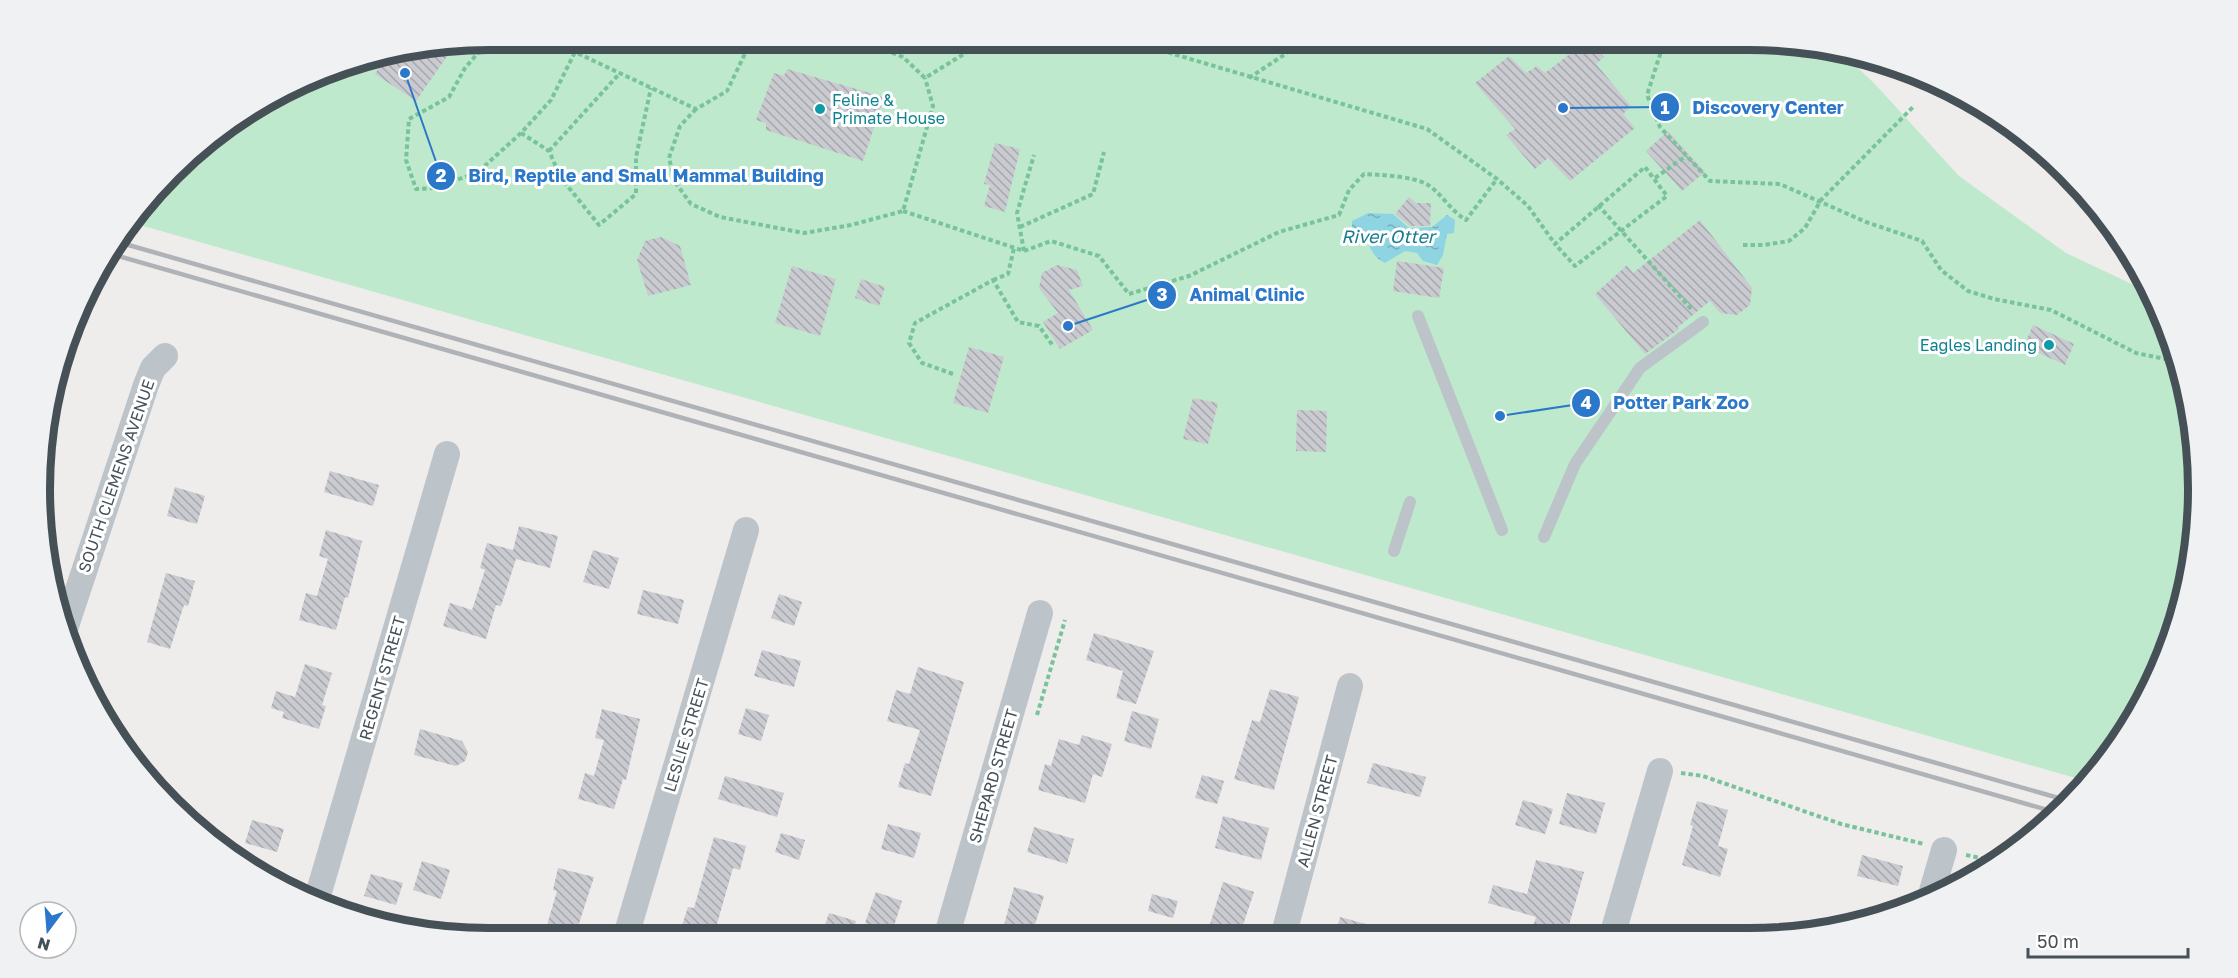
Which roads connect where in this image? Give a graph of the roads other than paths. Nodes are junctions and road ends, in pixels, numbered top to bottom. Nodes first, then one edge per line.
1 (1418, 316) dead end
2 (1703, 322) road end
3 (165, 356) dead end
4 (447, 454) dead end
5 (1410, 502) dead end
6 (746, 530) dead end
7 (1502, 530) dead end
8 (1544, 537) dead end
9 (1394, 551) dead end
10 (1041, 613) dead end
11 (69, 617) edge
12 (1350, 686) dead end
13 (1660, 771) road end
14 (1944, 850) road end
15 (1933, 888) edge
16 (318, 894) edge
17 (628, 928) edge
18 (949, 928) edge
19 (1285, 928) edge
20 (1614, 928) edge

1 - 7 lane
2 - 8 lane
3 - 11 street, SOUTH CLEMENS AVENUE
4 - 16 street, REGENT STREET
5 - 9 lane
6 - 17 street, LESLIE STREET
10 - 18 street, SHEPARD STREET
12 - 19 street, ALLEN STREET
13 - 20 street
14 - 15 street

